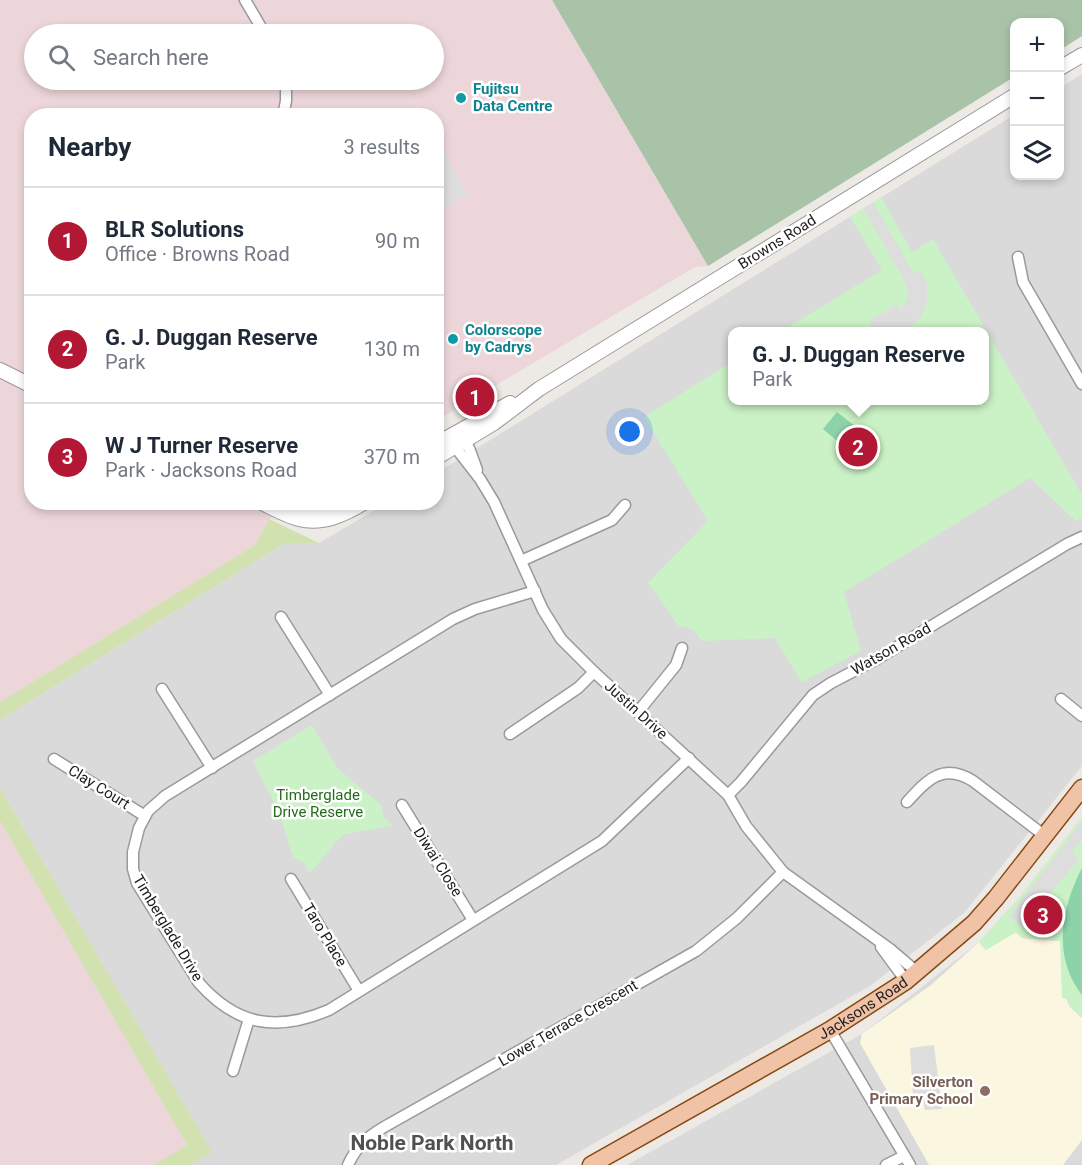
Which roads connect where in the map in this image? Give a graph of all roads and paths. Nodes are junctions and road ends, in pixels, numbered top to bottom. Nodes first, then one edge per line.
1 (245, 0) edge
2 (259, 24) edge
3 (1082, 55) edge
4 (1064, 65) edge
5 (286, 90) edge
6 (1010, 98) edge
7 (285, 108) edge
8 (1018, 257) dead end
9 (1, 374) edge
10 (24, 383) edge
11 (1082, 384) edge
12 (452, 440) edge
13 (625, 506) dead end
14 (279, 510) edge
15 (353, 510) edge
16 (1082, 537) edge
17 (521, 561) junction
18 (535, 591) junction
19 (281, 617) dead end
20 (682, 648) dead end
21 (594, 672) junction
22 (162, 689) dead end
23 (330, 695) junction
24 (1061, 699) dead end
25 (638, 712) junction
26 (1082, 716) edge
27 (510, 734) dead end
28 (688, 758) junction
29 (54, 759) dead end
30 (212, 768) junction
31 (1082, 788) edge
32 (728, 795) junction
33 (907, 802) dead end
34 (402, 805) dead end
35 (145, 816) junction
36 (1045, 836) junction
37 (783, 872) junction
38 (291, 879) dead end
39 (473, 920) junction
40 (911, 976) junction
41 (358, 991) junction
42 (249, 1019) junction
43 (830, 1030) junction
44 (233, 1071) dead end
45 (907, 1160) edge
46 (348, 1165) edge
47 (591, 1165) edge
48 (886, 1165) edge

1 - 2 street
3 - 4 street
5 - 7 street
6 - 12 street, Browns Road
8 - 11 street
9 - 10 street
12 - 17 street, Justin Drive
13 - 17 street
14 - 15 street
16 - 32 street, Watson Road
17 - 18 street, Justin Drive
18 - 21 street, Justin Drive
18 - 23 street, Timberglade Drive
19 - 23 street
20 - 25 street
21 - 25 street, Justin Drive
21 - 27 street
22 - 30 street
23 - 30 street, Timberglade Drive
24 - 26 street
25 - 28 street, Justin Drive
28 - 32 street, Justin Drive
28 - 39 street, Timberglade Drive
29 - 35 street, Clay Court
30 - 35 street, Timberglade Drive
31 - 36 main road, Jacksons Road
32 - 37 street, Justin Drive
33 - 36 street
34 - 39 street, Diwai Close
35 - 42 street, Timberglade Drive
36 - 40 main road, Jacksons Road
37 - 40 street, Justin Drive
37 - 46 street, Lower Terrace Crescent
38 - 41 street, Taro Place
39 - 41 street, Timberglade Drive
40 - 43 main road, Jacksons Road
41 - 42 street, Timberglade Drive
42 - 44 street
43 - 45 street
43 - 47 main road, Jacksons Road
45 - 48 street

